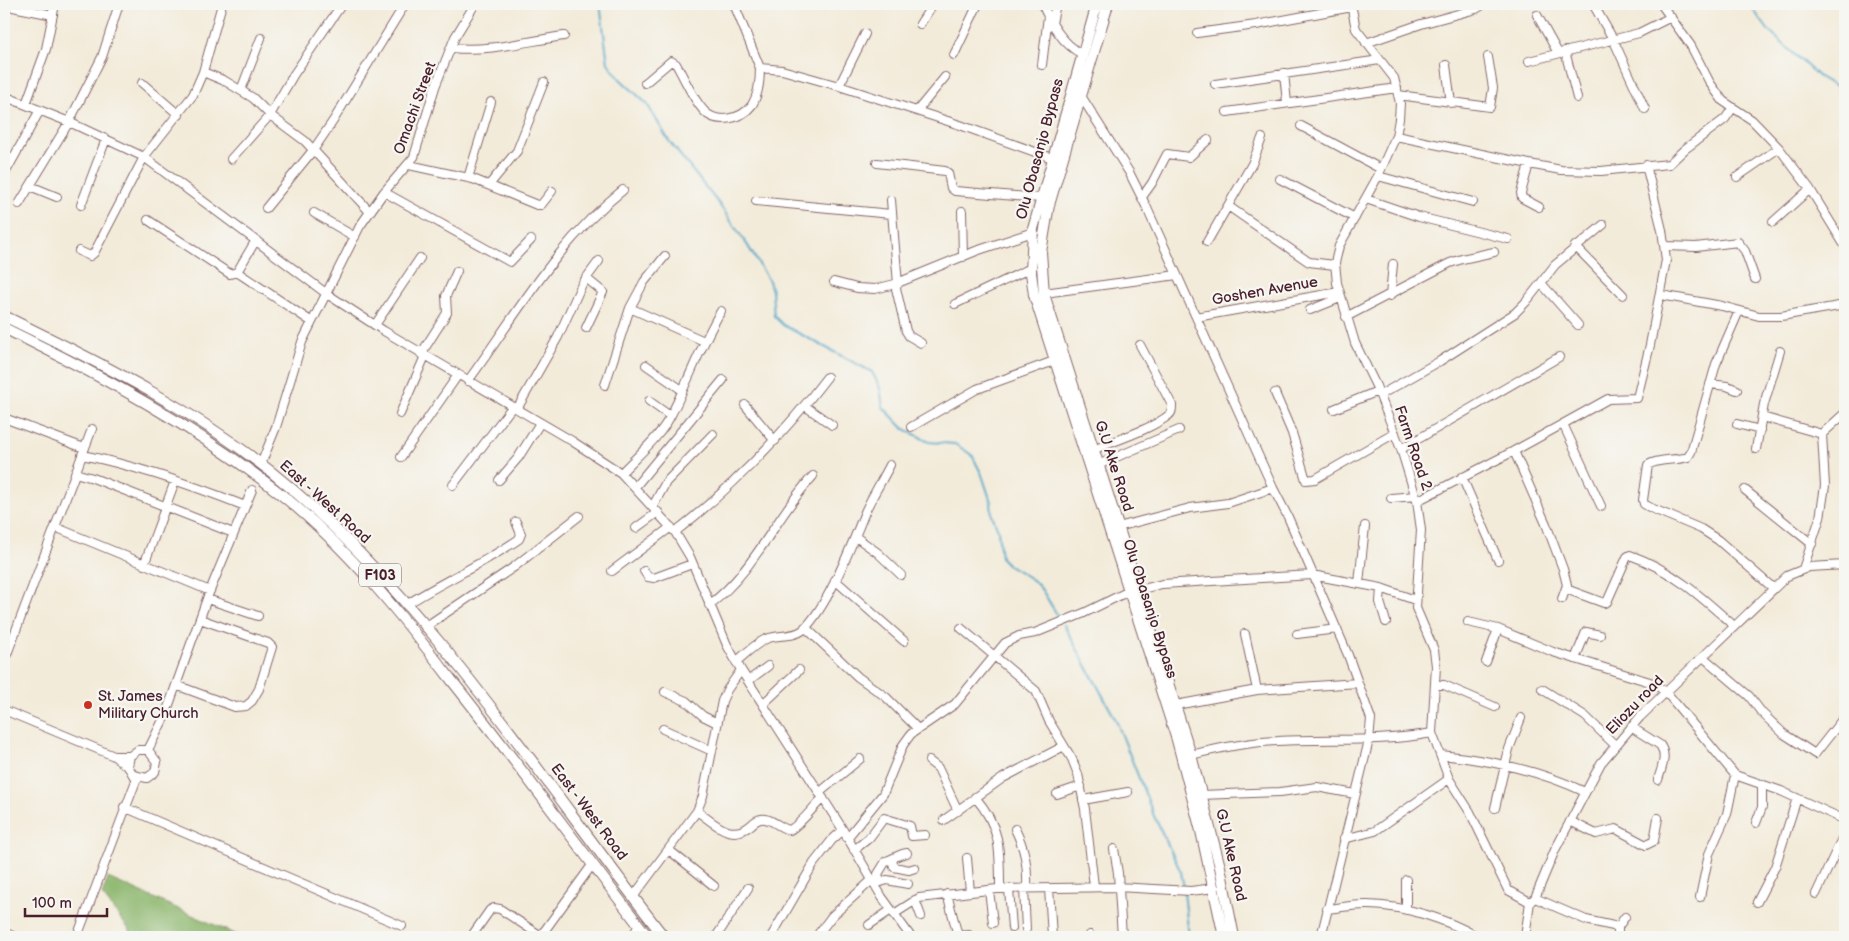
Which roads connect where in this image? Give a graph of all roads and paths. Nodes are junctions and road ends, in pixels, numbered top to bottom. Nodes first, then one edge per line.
1 (11, 4) edge
2 (54, 4) edge
3 (119, 4) edge
4 (222, 4) edge
5 (342, 4) edge
6 (405, 4) edge
7 (475, 4) edge
8 (734, 4) edge
9 (933, 4) edge
10 (978, 4) edge
11 (1042, 4) edge
12 (1056, 4) edge
13 (1097, 4) edge
14 (1108, 4) edge
15 (1484, 4) edge
16 (1593, 4) edge
17 (1661, 4) edge
18 (1351, 5) edge
19 (53, 15) junction
20 (1537, 15) dead end
21 (1671, 17) junction
22 (1050, 20) junction
23 (920, 24) dead end
24 (1197, 32) dead end
25 (865, 34) dead end
26 (564, 36) dead end
27 (261, 38) dead end
28 (1613, 39) junction
29 (1366, 43) junction
30 (452, 48) junction
31 (1561, 52) junction
32 (1082, 54) junction
33 (954, 55) dead end
34 (1488, 57) dead end
35 (1380, 60) junction
36 (1529, 61) dead end
37 (1042, 65) dead end
38 (1446, 65) dead end
39 (760, 68) junction
40 (202, 72) junction
41 (1284, 73) junction
42 (945, 77) dead end
43 (544, 82) dead end
44 (142, 83) dead end
45 (645, 83) dead end
46 (1215, 84) dead end
47 (839, 86) junction
48 (240, 90) junction
49 (1397, 91) junction
50 (4, 96) edge
51 (1081, 96) junction
52 (1577, 98) dead end
53 (491, 102) dead end
54 (1452, 103) junction
55 (26, 104) junction
56 (1287, 104) junction
57 (1645, 109) dead end
58 (1732, 109) junction
59 (40, 110) junction
60 (917, 111) junction
61 (1227, 112) dead end
62 (270, 114) junction
63 (178, 116) junction
64 (69, 122) junction
65 (1302, 126) dead end
66 (1396, 136) junction
67 (1262, 138) dead end
68 (106, 139) junction
69 (1208, 140) dead end
70 (1779, 148) junction
71 (314, 149) junction
72 (144, 157) junction
73 (1052, 158) junction
74 (231, 159) dead end
75 (877, 163) dead end
76 (1529, 164) junction
77 (408, 165) junction
78 (1646, 165) junction
79 (1379, 172) junction
80 (4, 175) edge
81 (1737, 177) dead end
82 (468, 178) junction
83 (1280, 179) dead end
84 (489, 185) junction
85 (30, 186) junction
86 (1810, 189) junction
87 (623, 190) dead end
88 (552, 191) dead end
89 (384, 192) junction
90 (57, 197) dead end
91 (1142, 197) junction
92 (1040, 198) junction
93 (1366, 199) junction
94 (891, 200) dead end
95 (756, 201) dead end
96 (1473, 202) dead end
97 (19, 204) dead end
98 (81, 205) dead end
99 (1228, 206) junction
100 (1538, 207) dead end
101 (266, 208) dead end
102 (962, 211) dead end
103 (370, 212) junction
104 (314, 213) dead end
105 (891, 214) junction
106 (1355, 218) junction
107 (148, 220) dead end
108 (1773, 222) dead end
109 (1603, 224) dead end
110 (1033, 232) junction
111 (355, 236) junction
112 (1508, 239) dead end
113 (256, 240) junction
114 (531, 240) dead end
115 (1207, 242) dead end
116 (1575, 246) junction
117 (1665, 246) junction
118 (1845, 246) edge
119 (79, 251) dead end
120 (1494, 252) dead end
121 (665, 256) dead end
122 (963, 257) junction
123 (420, 258) dead end
124 (599, 261) dead end
125 (1393, 264) dead end
126 (1336, 265) junction
127 (1031, 268) junction
128 (457, 271) dead end
129 (237, 272) junction
130 (1177, 275) junction
131 (586, 278) junction
132 (1755, 279) dead end
133 (834, 282) dead end
134 (1541, 283) junction
135 (897, 284) junction
136 (1044, 293) junction
137 (328, 294) junction
138 (1339, 295) junction
139 (1623, 295) dead end
140 (1661, 295) junction
141 (1390, 296) junction
142 (955, 304) dead end
143 (1845, 305) edge
144 (630, 308) junction
145 (1310, 310) dead end
146 (722, 311) dead end
147 (1738, 311) junction
148 (4, 316) edge
149 (1196, 317) junction
150 (1346, 317) junction
151 (312, 322) junction
152 (375, 326) junction
153 (1578, 326) dead end
154 (4, 328) edge
155 (586, 328) dead end
156 (704, 341) junction
157 (921, 343) dead end
158 (1140, 345) dead end
159 (76, 350) junction
160 (1780, 351) dead end
161 (423, 355) junction
162 (1559, 357) dead end
163 (71, 360) junction
164 (1054, 361) junction
165 (646, 365) dead end
166 (458, 376) junction
167 (826, 378) dead end
168 (723, 380) dead end
169 (468, 381) junction
170 (1710, 384) junction
171 (605, 385) dead end
172 (682, 390) junction
173 (1737, 390) dead end
174 (1275, 393) dead end
175 (1379, 393) junction
176 (649, 401) dead end
177 (745, 405) dead end
178 (805, 406) junction
179 (515, 408) junction
180 (1334, 408) dead end
181 (1845, 413) edge
182 (400, 414) dead end
183 (670, 416) junction
184 (1762, 417) junction
185 (4, 418) edge
186 (540, 423) junction
187 (1563, 424) junction
188 (1737, 424) dead end
189 (832, 425) dead end
190 (912, 427) dead end
191 (92, 429) dead end
192 (1179, 430) dead end
193 (1760, 430) junction
194 (1395, 433) junction
195 (714, 434) dead end
196 (1822, 434) junction
197 (775, 441) junction
198 (1401, 449) junction
199 (1756, 449) dead end
200 (1093, 450) junction
201 (1514, 451) junction
202 (83, 452) junction
203 (401, 457) dead end
204 (260, 464) junction
205 (890, 465) dead end
206 (1098, 465) junction
207 (75, 473) junction
208 (621, 474) junction
209 (813, 476) dead end
210 (1462, 477) junction
211 (499, 480) dead end
212 (175, 481) junction
213 (453, 485) dead end
214 (635, 487) junction
215 (1273, 488) junction
216 (252, 490) dead end
217 (1745, 490) dead end
218 (1391, 498) dead end
219 (1416, 498) junction
220 (245, 506) junction
221 (652, 506) junction
222 (1601, 506) dead end
223 (165, 507) junction
224 (658, 512) junction
225 (579, 516) dead end
226 (516, 522) dead end
227 (1365, 526) dead end
228 (1118, 527) junction
229 (54, 528) junction
230 (636, 528) dead end
231 (673, 530) junction
232 (233, 534) junction
233 (856, 537) junction
234 (1812, 544) junction
235 (1498, 560) dead end
236 (692, 564) junction
237 (144, 565) junction
238 (1845, 565) edge
239 (1803, 569) junction
240 (612, 571) dead end
241 (644, 571) dead end
242 (901, 575) dead end
243 (1312, 575) junction
244 (835, 580) junction
245 (1359, 583) junction
246 (1382, 588) junction
247 (1773, 588) junction
248 (1566, 589) junction
249 (1134, 590) junction
250 (209, 595) junction
251 (1562, 599) dead end
252 (1415, 600) junction
253 (406, 605) junction
254 (709, 605) junction
255 (258, 616) dead end
256 (200, 619) junction
257 (1386, 622) dead end
258 (1468, 622) dead end
259 (1734, 626) junction
260 (425, 627) junction
261 (805, 627) junction
262 (961, 628) dead end
263 (1337, 629) junction
264 (1498, 629) junction
265 (1245, 634) dead end
266 (1298, 634) dead end
267 (1600, 635) dead end
268 (904, 641) dead end
269 (1703, 657) junction
270 (994, 658) junction
271 (1574, 659) junction
272 (4, 662) edge
273 (736, 662) junction
274 (1486, 662) dead end
275 (768, 666) dead end
276 (741, 670) junction
277 (798, 670) dead end
278 (748, 681) junction
279 (1358, 683) junction
280 (176, 685) junction
281 (1436, 685) junction
282 (1542, 689) dead end
283 (1257, 690) junction
284 (665, 692) dead end
285 (1666, 692) junction
286 (763, 704) junction
287 (1176, 705) junction
288 (1495, 707) dead end
289 (4, 710) edge
290 (1845, 716) edge
291 (1521, 718) dead end
292 (717, 723) junction
293 (1631, 727) junction
294 (662, 729) dead end
295 (918, 729) junction
296 (1432, 734) junction
297 (1369, 740) junction
298 (1615, 745) junction
299 (1064, 746) junction
300 (148, 750) junction
301 (712, 751) junction
302 (1191, 755) junction
303 (1440, 755) junction
304 (114, 756) junction
305 (130, 756) junction
306 (860, 759) dead end
307 (929, 761) dead end
308 (1504, 765) junction
309 (128, 767) junction
310 (1736, 774) junction
311 (137, 778) junction
312 (1449, 779) junction
313 (1658, 780) dead end
314 (1762, 784) junction
315 (1081, 786) junction
316 (1128, 792) dead end
317 (1585, 792) junction
318 (1057, 794) dead end
319 (1355, 794) junction
320 (821, 795) junction
321 (1201, 795) junction
322 (975, 797) junction
323 (1797, 798) junction
324 (1083, 800) junction
325 (124, 807) junction
326 (1495, 808) dead end
327 (697, 811) junction
328 (958, 811) junction
329 (1658, 818) dead end
330 (944, 820) dead end
331 (1570, 820) junction
332 (1845, 820) edge
333 (1756, 823) dead end
334 (1015, 829) dead end
335 (842, 830) junction
336 (1845, 832) edge
337 (925, 835) dead end
338 (847, 838) junction
339 (1344, 839) junction
340 (1114, 849) dead end
341 (669, 850) junction
342 (854, 850) junction
343 (907, 853) dead end
344 (967, 858) dead end
345 (892, 860) junction
346 (592, 865) junction
347 (915, 868) dead end
348 (874, 880) junction
349 (1406, 880) dead end
350 (908, 884) dead end
351 (714, 886) dead end
352 (1094, 886) junction
353 (1117, 886) junction
354 (748, 888) dead end
355 (1026, 888) junction
356 (1049, 888) junction
357 (1214, 888) junction
358 (1004, 889) junction
359 (989, 890) junction
360 (970, 892) junction
361 (947, 894) junction
362 (1816, 894) dead end
363 (633, 897) junction
364 (1700, 897) dead end
365 (915, 900) junction
366 (1532, 900) junction
367 (1757, 902) dead end
368 (1326, 909) junction
369 (1406, 910) junction
370 (892, 912) junction
371 (921, 916) dead end
372 (1625, 918) dead end
373 (993, 923) dead end
374 (639, 925) junction
375 (869, 925) dead end
376 (402, 926) dead end
377 (1618, 927) junction
378 (1012, 928) dead end
379 (1026, 929) dead end
380 (4, 932) edge
381 (969, 935) dead end
382 (540, 936) edge
383 (15, 937) edge
384 (77, 937) edge
385 (471, 937) edge
386 (632, 937) edge
387 (648, 937) edge
388 (664, 937) edge
389 (716, 937) edge
390 (771, 937) edge
391 (816, 937) edge
392 (911, 937) edge
393 (956, 937) edge
394 (1052, 937) edge
395 (1122, 937) edge
396 (1224, 937) edge
397 (1234, 937) edge
398 (1321, 937) edge
399 (1478, 937) edge
400 (1525, 937) edge
401 (1618, 937) edge

1 - 19 street
2 - 19 street
3 - 64 street
4 - 40 street
5 - 62 street
6 - 71 street
7 - 30 street, Omachi Street
8 - 39 street
9 - 23 street
10 - 33 street
11 - 22 street
12 - 22 street
13 - 32 main road, Olu Obasanjo Bypass
14 - 51 main road, G.U Ake Road
15 - 29 street
16 - 28 street
17 - 21 street
18 - 24 street
18 - 29 street, Farm Road 2
19 - 55 street
20 - 31 street
21 - 28 street
21 - 58 street
22 - 32 street
22 - 37 street
25 - 47 street
26 - 30 street
27 - 48 street
28 - 31 street
28 - 57 street
29 - 35 street, Farm Road 2
30 - 77 street, Omachi Street
31 - 36 street
31 - 52 street
32 - 73 main road, Olu Obasanjo Bypass
34 - 54 street
35 - 41 street
35 - 49 street, Farm Road 2
38 - 54 street
39 - 45 street
39 - 47 street
40 - 48 street
40 - 63 street
41 - 46 street
41 - 56 street
42 - 60 street
43 - 84 street
44 - 63 street
47 - 60 street
48 - 62 street
49 - 54 street
49 - 56 street
49 - 66 street, Farm Road 2
50 - 55 street
51 - 91 street
51 - 136 main road, G.U Ake Road
53 - 82 street
55 - 59 street
56 - 61 street
58 - 70 street
58 - 78 street
59 - 64 street
59 - 80 street
60 - 73 street
62 - 71 street
62 - 74 street
63 - 72 street
64 - 68 street
64 - 85 street
65 - 79 street
66 - 76 street
66 - 79 street, Farm Road 2
67 - 99 street
68 - 72 street
68 - 98 street
69 - 91 street
70 - 81 street
70 - 86 street
71 - 101 street
71 - 103 street
72 - 113 street
72 - 119 street
73 - 92 main road, Olu Obasanjo Bypass
75 - 92 street
76 - 78 street
76 - 100 street
77 - 82 street
77 - 89 street, Omachi Street
78 - 117 street
79 - 93 street, Farm Road 2
79 - 96 street
82 - 84 street
83 - 106 street
84 - 88 street
85 - 90 street
85 - 97 street
86 - 108 street
86 - 118 street
87 - 169 street
89 - 103 street, Omachi Street
89 - 114 street
91 - 130 street
92 - 110 main road, Olu Obasanjo Bypass
93 - 106 street, Farm Road 2
93 - 112 street
94 - 105 street
95 - 105 street
99 - 115 street
99 - 126 street
102 - 122 street
103 - 111 street, Omachi Street
104 - 111 street
105 - 135 street
106 - 126 street, Farm Road 2
107 - 129 street
109 - 116 street
110 - 122 street
110 - 127 main road, Olu Obasanjo Bypass
111 - 137 street, Omachi Street
113 - 129 street
113 - 137 street
116 - 134 street
116 - 139 street
117 - 132 street
117 - 140 street
120 - 141 street
121 - 144 street
122 - 135 street
123 - 152 street
124 - 131 street
125 - 141 street
126 - 138 street, Farm Road 2
127 - 142 street
127 - 164 main road, Olu Obasanjo Bypass
128 - 161 street
129 - 151 street
130 - 136 street
130 - 149 street
131 - 155 street
131 - 179 street
133 - 135 street
134 - 153 street
134 - 175 street
135 - 157 street
136 - 200 main road, G.U Ake Road
137 - 151 street, Omachi Street
137 - 152 street
138 - 145 street
138 - 149 street, Goshen Avenue
138 - 150 street, Farm Road 2
140 - 147 street
140 - 187 street
141 - 150 street
143 - 147 street
144 - 156 street
144 - 171 street
146 - 156 street
147 - 170 street
148 - 159 main road, East - West Road / F103
149 - 215 street
150 - 175 street, Farm Road 2
151 - 204 street, Omachi Street
152 - 161 street
154 - 163 main road, East - West Road / F103
156 - 172 street
158 - 200 street
159 - 163 main road
159 - 204 main road, East - West Road / F103
160 - 184 street
161 - 166 street
161 - 182 street
162 - 198 street
163 - 346 main road, East - West Road / F103
164 - 190 street
164 - 249 main road, Olu Obasanjo Bypass
165 - 172 street
166 - 169 street
166 - 203 street
167 - 178 street
168 - 214 street
169 - 179 street
170 - 173 street
170 - 247 street
172 - 183 street
174 - 194 street
175 - 180 street
175 - 194 street, Farm Road 2
176 - 183 street
177 - 197 street
178 - 189 street
178 - 197 street
179 - 186 street
179 - 213 street
181 - 196 street
183 - 208 street
184 - 193 street
184 - 196 street
185 - 202 street
186 - 208 street
186 - 211 street
187 - 201 street
187 - 222 street
188 - 193 street
191 - 202 street
192 - 206 street
193 - 199 street
194 - 198 street, Farm Road 2
195 - 221 street
196 - 234 street
197 - 231 street
198 - 219 street, Farm Road 2
200 - 206 main road, G.U Ake Road
201 - 210 street
201 - 248 street
202 - 207 street
202 - 212 street
204 - 253 main road, East - West Road / F103
205 - 233 street
206 - 228 main road, G.U Ake Road
207 - 223 street
207 - 229 street
208 - 214 street
209 - 254 street
210 - 219 street
210 - 235 street
212 - 220 street
212 - 223 street
214 - 221 street
215 - 228 street
215 - 243 street
216 - 220 street
217 - 234 street
218 - 219 street
219 - 252 street, Farm Road 2
220 - 232 street
221 - 224 street
223 - 232 street
223 - 237 street
224 - 230 street
224 - 231 street
225 - 260 street
226 - 253 street
227 - 245 street
228 - 249 main road, G.U Ake Road
229 - 237 street
229 - 272 street
231 - 236 street
231 - 240 street
232 - 250 street
233 - 242 street
233 - 244 street
234 - 239 street
236 - 241 street
236 - 254 street
237 - 250 street
238 - 239 street, Eliozu road
239 - 247 street, Eliozu road
243 - 245 street
243 - 249 street
243 - 263 street
244 - 261 street
244 - 268 street
245 - 246 street
246 - 252 street
246 - 257 street
247 - 259 street, Eliozu road
248 - 251 street
248 - 259 street
249 - 270 street
249 - 287 main road, G.U Ake Road
249 - 357 main road, Olu Obasanjo Bypass
250 - 255 street
250 - 256 street
252 - 281 street, Farm Road 2
253 - 260 main road, East - West Road / F103
254 - 273 street
256 - 280 street
256 - 280 street
258 - 264 street
259 - 269 street, Eliozu road
260 - 363 main road, East - West Road / F103
261 - 273 street
261 - 295 street
262 - 270 street
263 - 266 street
263 - 279 street
264 - 271 street
264 - 274 street
265 - 283 street
267 - 271 street
269 - 285 street, Eliozu road
269 - 290 street
270 - 295 street
270 - 299 street
271 - 285 street
273 - 276 street
275 - 278 street
276 - 278 street
276 - 292 street
277 - 286 street
278 - 286 street
279 - 283 street
279 - 297 street
280 - 300 street
281 - 288 street
281 - 296 street, Farm Road 2
282 - 298 street
283 - 287 street
284 - 292 street
285 - 293 street, Eliozu road
285 - 310 street
286 - 320 street
287 - 302 main road, G.U Ake Road
289 - 304 street
291 - 308 street
292 - 301 street
293 - 298 street, Eliozu road
293 - 313 street
294 - 301 street
295 - 338 street
296 - 297 street
296 - 303 street, Farm Road 2
297 - 302 street
297 - 319 street
298 - 317 street, Eliozu road
299 - 315 street
299 - 322 street
300 - 305 street
300 - 311 street
301 - 327 street
302 - 321 main road, G.U Ake Road
303 - 308 street
303 - 312 street, Farm Road 2
304 - 305 street
304 - 309 street
305 - 309 street
306 - 320 street
307 - 328 street
308 - 317 street
308 - 326 street
309 - 311 street
310 - 314 street
310 - 364 street
311 - 325 street
312 - 339 street
312 - 366 street, Farm Road 2
314 - 323 street
314 - 333 street
315 - 318 street
315 - 324 street
316 - 324 street
317 - 331 street, Eliozu road
319 - 321 street
319 - 339 street
320 - 327 street
320 - 335 street
321 - 397 main road, G.U Ake Road
322 - 328 street
322 - 358 street
323 - 332 street
323 - 367 street
324 - 352 street
325 - 376 street
325 - 384 street
327 - 341 street
328 - 330 street
329 - 331 street
331 - 366 street, Eliozu road
334 - 355 street
335 - 338 street
335 - 390 street
336 - 362 street
337 - 342 street
338 - 342 street
339 - 368 street
340 - 353 street
341 - 351 street
341 - 363 street
342 - 348 street
343 - 345 street
344 - 360 street
345 - 347 street
345 - 348 street
346 - 374 main road, East - West Road / F103
346 - 382 street
348 - 350 street
348 - 370 street
348 - 391 street
349 - 369 street
352 - 353 street
352 - 356 street
353 - 357 street
353 - 395 street
354 - 389 street
355 - 356 street
355 - 358 street
355 - 379 street
356 - 394 street
357 - 396 main road, Olu Obasanjo Bypass
358 - 359 street
358 - 378 street
359 - 360 street
359 - 373 street
360 - 361 street
361 - 365 street
361 - 393 street
363 - 388 main road, East - West Road / F103
365 - 370 street
365 - 371 street
366 - 377 street, Farm Road 2
366 - 400 street, Eliozu road
368 - 369 street
368 - 398 street
369 - 399 street
370 - 375 street
370 - 392 street
372 - 377 street
374 - 386 street
374 - 387 main road, East - West Road / F103
377 - 401 street
380 - 383 street
381 - 393 street
382 - 385 street

